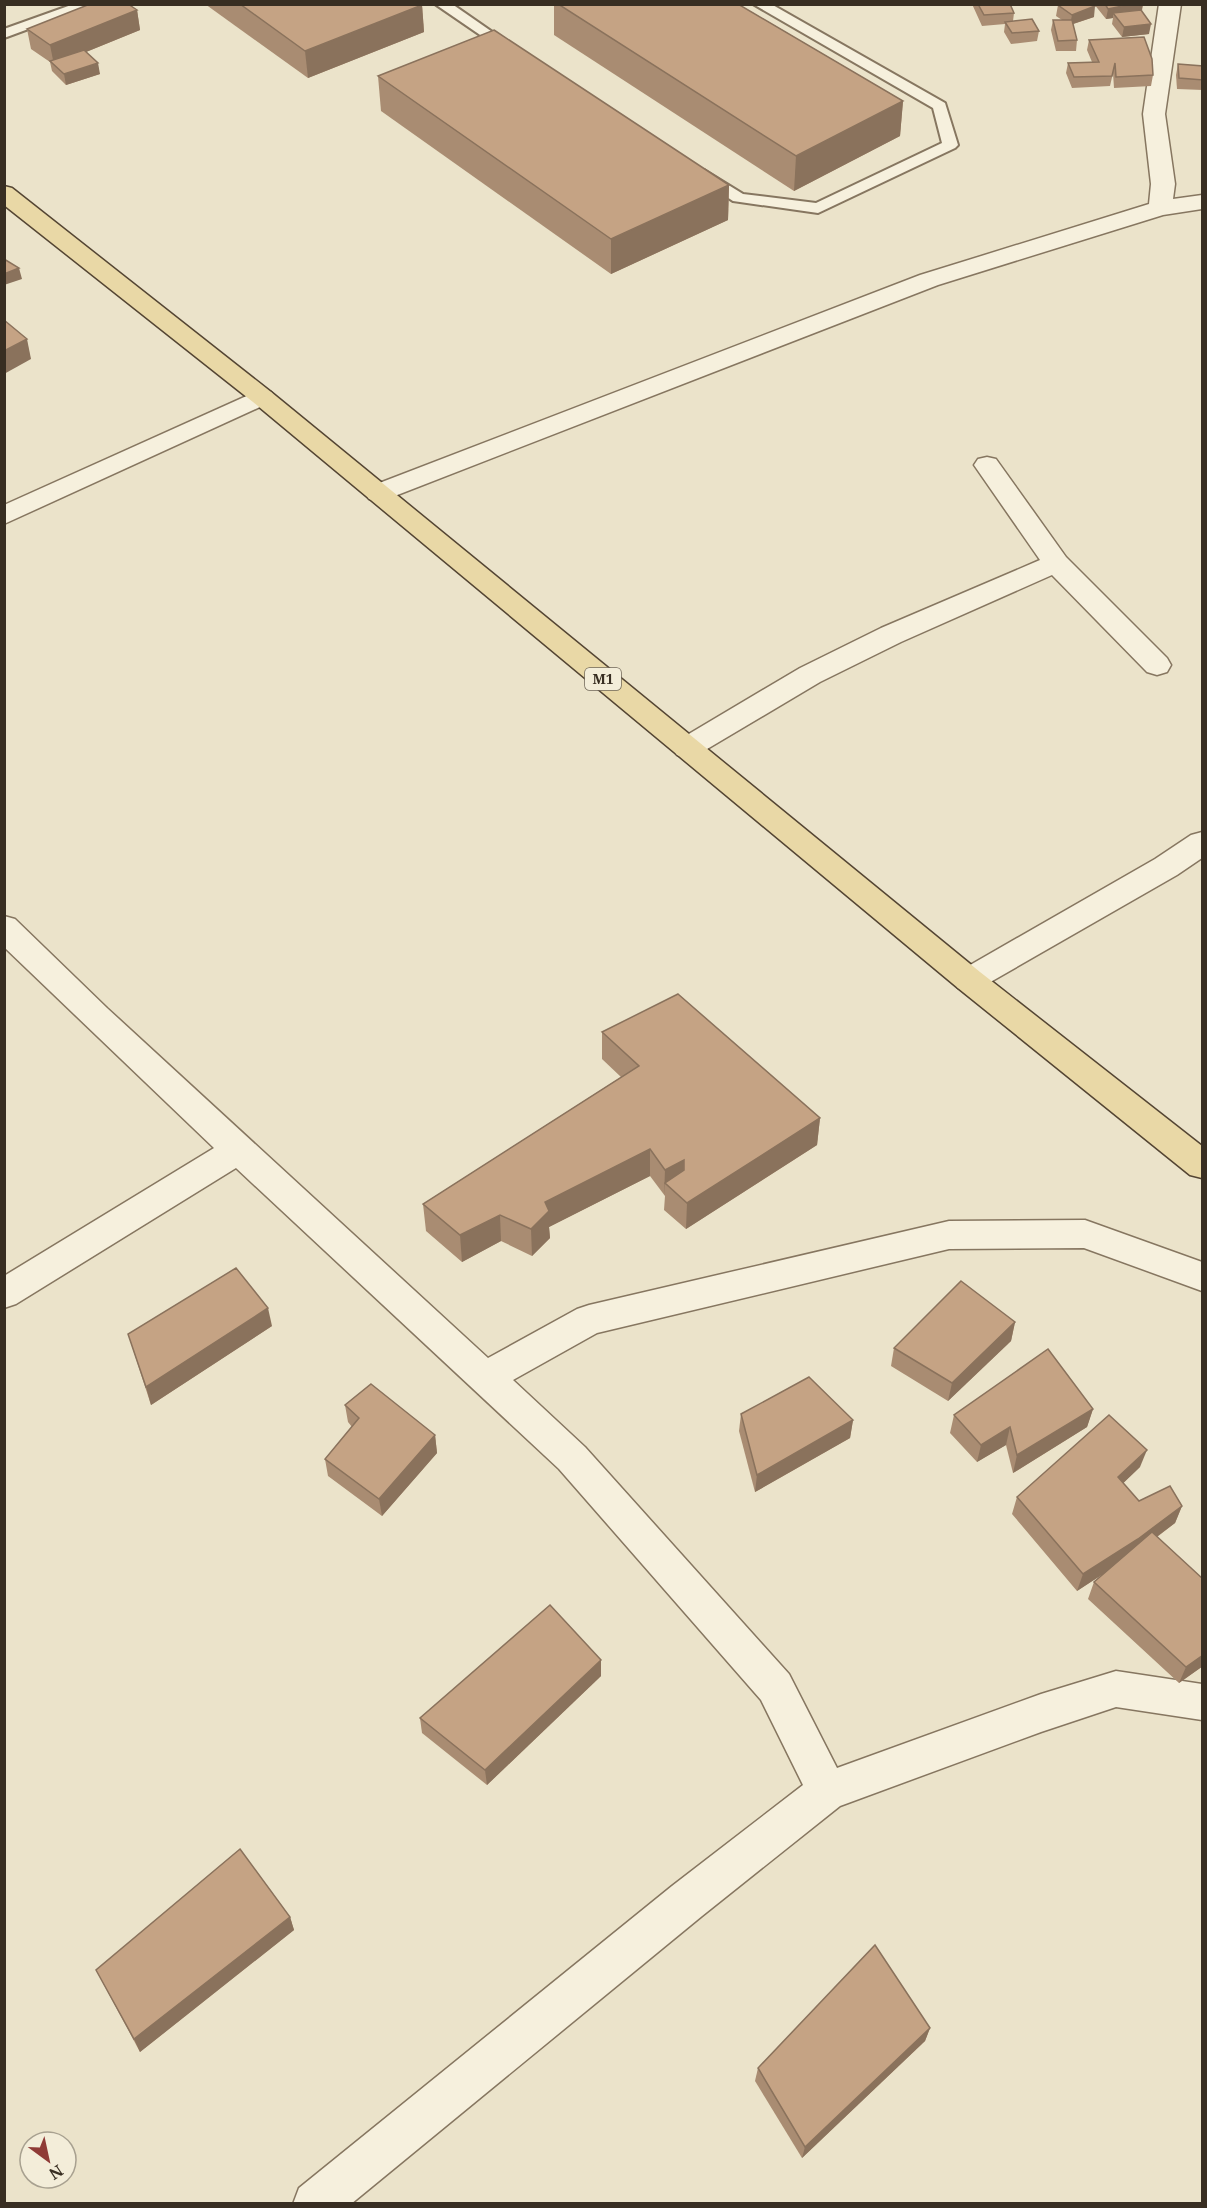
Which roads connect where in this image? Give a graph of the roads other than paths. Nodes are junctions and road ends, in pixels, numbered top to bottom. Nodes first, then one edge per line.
1 (89, 4) edge
2 (442, 4) edge
3 (760, 4) edge
4 (1170, 4) edge
5 (4, 34) edge
6 (526, 59) edge
7 (690, 166) edge
8 (4, 193) edge
9 (1203, 202) edge
10 (1160, 208) junction
11 (262, 398) junction
12 (987, 465) dead end
13 (378, 493) junction
14 (4, 516) edge
15 (1056, 563) junction
16 (1157, 665) dead end
17 (687, 748) junction
18 (1203, 843) edge
19 (4, 927) edge
20 (969, 980) junction
21 (238, 1150) junction
22 (1203, 1165) edge
23 (1203, 1276) edge
24 (4, 1294) edge
25 (485, 1378) junction
26 (1203, 1702) edge
27 (827, 1791) junction
28 (315, 2204) edge

1 - 5 lane
2 - 6 lane
3 - 7 lane
4 - 10 street
8 - 11 main road, M1
9 - 10 street
10 - 13 street
11 - 13 main road, M1
11 - 14 street
12 - 15 street
13 - 17 main road, M1
15 - 16 street
15 - 17 street
17 - 20 main road, M1
18 - 20 street
19 - 21 street
20 - 22 main road, M1
21 - 24 street
21 - 25 street
23 - 25 street
25 - 27 street
26 - 27 street
27 - 28 street

